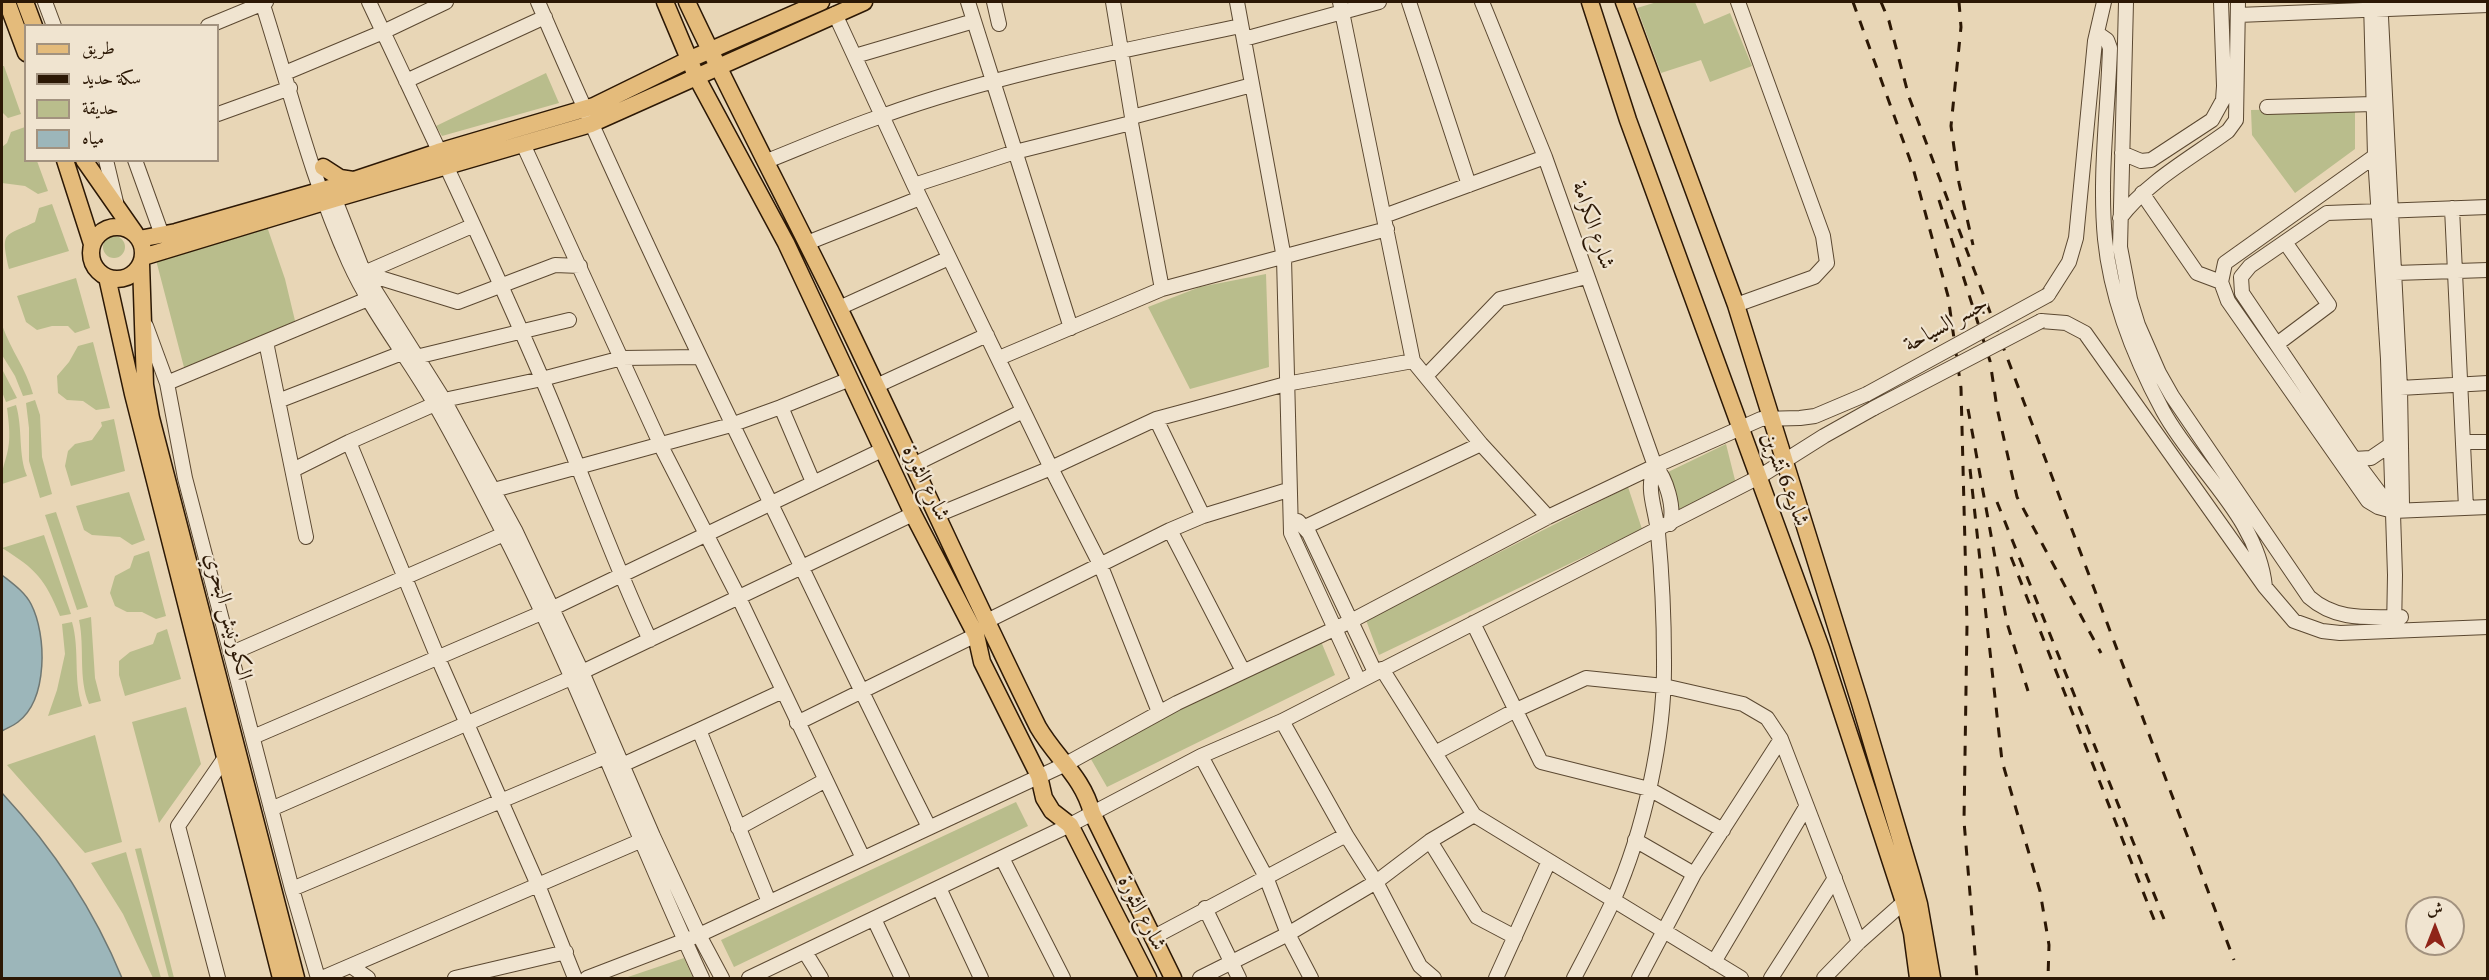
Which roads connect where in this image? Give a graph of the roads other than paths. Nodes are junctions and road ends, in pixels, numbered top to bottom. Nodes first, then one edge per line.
1 (7, 2) edge
2 (25, 2) edge
3 (45, 2) edge
4 (263, 2) edge
5 (369, 2) edge
6 (446, 2) edge
7 (538, 2) edge
8 (665, 2) edge
9 (687, 2) edge
10 (821, 2) edge
11 (864, 2) edge
12 (968, 2) edge
13 (994, 2) edge
14 (1113, 2) edge
15 (1237, 2) edge
16 (1379, 2) edge
17 (1409, 2) edge
18 (1482, 2) edge
19 (1590, 2) edge
20 (1624, 2) edge
21 (1738, 2) edge
22 (2103, 2) edge
23 (2126, 2) edge
24 (2221, 2) edge
25 (2487, 5) edge
26 (2376, 6) edge
27 (1341, 7) edge
28 (2238, 8) edge
29 (835, 14) junction
30 (545, 18) junction
31 (974, 21) junction
32 (33, 24) edge
33 (53, 24) edge
34 (213, 24) edge
35 (999, 24) dead end
36 (2125, 30) junction
37 (2097, 31) junction
38 (383, 32) junction
39 (1242, 32) junction
40 (24, 48) edge
41 (710, 50) junction
42 (1121, 51) junction
43 (855, 56) junction
44 (688, 60) junction
45 (718, 69) junction
46 (285, 73) junction
47 (697, 78) junction
48 (406, 81) junction
49 (994, 82) junction
50 (1252, 85) junction
51 (290, 88) junction
52 (2373, 104) junction
53 (2268, 107) dead end
54 (584, 108) junction
55 (219, 114) edge
56 (883, 115) junction
57 (1132, 120) junction
58 (591, 124) junction
59 (524, 144) junction
60 (1015, 152) junction
61 (2122, 153) junction
62 (2375, 156) junction
63 (1545, 158) junction
64 (442, 159) junction
65 (767, 161) junction
66 (66, 162) edge
67 (85, 162) edge
68 (106, 162) edge
69 (136, 162) edge
70 (323, 167) junction
71 (352, 180) junction
72 (1469, 185) junction
73 (917, 191) junction
74 (2142, 194) junction
75 (327, 195) junction
76 (2487, 207) edge
77 (2452, 208) junction
78 (2384, 210) junction
79 (119, 212) junction
80 (2120, 218) junction
81 (1385, 223) junction
82 (472, 226) junction
83 (208, 230) junction
84 (162, 235) junction
85 (137, 236) junction
86 (2286, 242) junction
87 (807, 243) junction
88 (92, 244) junction
89 (949, 258) junction
90 (1284, 258) junction
91 (142, 260) junction
92 (580, 266) junction
93 (2455, 270) junction
94 (2487, 270) edge
95 (364, 273) junction
96 (2395, 273) junction
97 (107, 277) junction
98 (1586, 277) junction
99 (2221, 282) junction
100 (500, 286) junction
101 (1162, 289) junction
102 (374, 297) junction
103 (1736, 305) junction
104 (839, 308) junction
105 (142, 317) junction
106 (569, 320) dead end
107 (1071, 328) junction
108 (521, 332) junction
109 (987, 335) junction
110 (266, 342) junction
111 (2277, 344) junction
112 (402, 353) junction
113 (417, 357) junction
114 (700, 357) junction
115 (622, 358) junction
116 (999, 358) junction
117 (1413, 361) junction
118 (1426, 376) junction
119 (542, 379) junction
120 (850, 379) junction
121 (167, 383) junction
122 (2461, 383) junction
123 (2487, 383) edge
124 (1286, 384) junction
125 (876, 386) junction
126 (2400, 388) junction
127 (278, 401) junction
128 (440, 402) junction
129 (781, 407) junction
130 (1023, 411) junction
131 (1772, 418) junction
132 (1156, 419) junction
133 (731, 424) junction
134 (1740, 428) junction
135 (349, 442) junction
136 (2464, 442) junction
137 (2487, 442) edge
138 (1481, 444) junction
139 (661, 445) junction
140 (2391, 445) junction
141 (882, 450) junction
142 (2354, 459) junction
143 (1786, 462) junction
144 (913, 465) junction
145 (579, 466) junction
146 (1655, 466) junction
147 (1051, 468) junction
148 (294, 470) junction
149 (1759, 477) junction
150 (813, 482) junction
151 (494, 490) junction
152 (1288, 490) junction
153 (770, 503) junction
154 (2487, 507) edge
155 (2466, 508) junction
156 (2397, 511) junction
157 (913, 514) junction
158 (937, 515) junction
159 (1203, 516) junction
160 (1292, 516) junction
161 (1548, 517) junction
162 (1305, 527) junction
163 (1664, 527) junction
164 (1170, 530) junction
165 (504, 534) junction
166 (707, 534) junction
167 (306, 537) dead end
168 (1100, 564) junction
169 (802, 569) junction
170 (620, 577) junction
171 (406, 578) junction
172 (2265, 587) junction
173 (739, 598) junction
174 (548, 610) junction
175 (2330, 611) junction
176 (987, 621) junction
177 (1350, 621) junction
178 (1473, 623) junction
179 (2398, 623) junction
180 (2487, 627) edge
181 (1334, 628) junction
182 (2322, 631) junction
183 (976, 635) junction
184 (650, 640) junction
185 (232, 653) junction
186 (438, 658) junction
187 (1243, 671) junction
188 (1378, 671) junction
189 (577, 675) junction
190 (1359, 681) junction
191 (1664, 686) junction
192 (783, 691) junction
193 (860, 691) junction
194 (1514, 711) junction
195 (1159, 712) junction
196 (1282, 721) junction
197 (797, 723) junction
198 (469, 724) junction
199 (699, 730) junction
200 (253, 737) junction
201 (1781, 739) junction
202 (1435, 753) junction
203 (1201, 756) junction
204 (605, 757) junction
205 (224, 759) junction
206 (1066, 764) junction
207 (622, 765) junction
208 (1039, 776) junction
209 (824, 781) junction
210 (1649, 789) junction
211 (502, 801) junction
212 (1806, 807) junction
213 (272, 809) junction
214 (1092, 813) junction
215 (1474, 815) junction
216 (1070, 825) junction
217 (929, 827) junction
218 (738, 828) junction
219 (1723, 830) junction
220 (1346, 835) junction
221 (1635, 840) junction
222 (1430, 841) junction
223 (640, 842) junction
224 (863, 858) junction
225 (1002, 858) junction
226 (1549, 861) junction
227 (1694, 874) junction
228 (1266, 877) junction
229 (1835, 878) junction
230 (1376, 882) junction
231 (538, 885) junction
232 (939, 888) junction
233 (292, 889) junction
234 (1613, 900) junction
235 (769, 902) junction
236 (1904, 902) junction
237 (1205, 908) junction
238 (874, 919) junction
239 (1664, 931) junction
240 (1288, 934) junction
241 (699, 935) junction
242 (1515, 937) junction
243 (1152, 938) junction
244 (685, 941) junction
245 (1859, 942) junction
246 (566, 952) junction
247 (805, 952) junction
248 (1231, 962) junction
249 (1714, 962) junction
250 (351, 966) junction
251 (218, 978) edge
252 (281, 978) edge
253 (296, 978) edge
254 (320, 978) edge
255 (368, 978) edge
256 (455, 978) edge
257 (575, 978) edge
258 (586, 978) edge
259 (702, 978) edge
260 (722, 978) edge
261 (749, 978) edge
262 (820, 978) edge
263 (903, 978) edge
264 (981, 978) edge
265 (1064, 978) edge
266 (1148, 978) edge
267 (1173, 978) edge
268 (1200, 978) edge
269 (1239, 978) edge
270 (1311, 978) edge
271 (1434, 978) edge
272 (1496, 978) edge
273 (1574, 978) edge
274 (1639, 978) edge
275 (1741, 978) edge
276 (1771, 978) edge
277 (1824, 978) edge
278 (1918, 978) edge
279 (1932, 978) edge

1 - 40 main road
2 - 32 main road
3 - 33 street
4 - 34 street
4 - 46 street
5 - 38 street
6 - 38 street
7 - 30 street
8 - 44 main road, شارع الثورة
9 - 41 main road, شارع الثورة
10 - 41 main road
11 - 29 main road
12 - 31 street
13 - 35 street
14 - 42 street
15 - 39 street
16 - 27 street
17 - 72 street
18 - 63 street, شارع الكرامة
19 - 134 main road, شارع 6 تشرين
20 - 103 main road, شارع 6 تشرين
21 - 103 street
22 - 37 street
23 - 36 street
24 - 61 street
25 - 26 street
26 - 28 street
26 - 52 street
26 - 78 street
27 - 39 street
27 - 81 street
28 - 74 street
29 - 43 street
29 - 45 main road
30 - 48 street
30 - 54 street
31 - 43 street
31 - 49 street
36 - 37 street
36 - 61 street
37 - 131 street, جسر السياحة, bridge
37 - 172 street
38 - 46 street
38 - 48 street
39 - 42 street
39 - 50 street
41 - 44 main road
41 - 45 main road, شارع الثورة
42 - 49 street
42 - 57 street
43 - 56 street
44 - 47 main road, شارع الثورة
44 - 54 main road
45 - 47 main road
45 - 65 main road, شارع الثورة
46 - 51 street
47 - 58 main road
47 - 120 main road, شارع الثورة
48 - 64 street
49 - 56 street
49 - 60 street
50 - 57 street
50 - 90 street
51 - 55 street
51 - 70 street
51 - 75 street
52 - 53 street
52 - 62 street
54 - 58 street
54 - 64 main road
56 - 65 street
56 - 73 street
57 - 60 street
57 - 101 street
58 - 59 main road
58 - 114 street
59 - 64 main road
59 - 92 street
60 - 73 street
60 - 107 street
61 - 80 street
62 - 78 street
62 - 99 street
63 - 72 street
63 - 98 street, شارع الكرامة
64 - 71 main road
64 - 75 main road
64 - 82 street
65 - 87 main road, شارع الثورة
66 - 88 main road
67 - 79 main road
68 - 79 street
69 - 84 street
70 - 71 main road
70 - 75 street
71 - 75 main road
72 - 81 street
73 - 87 street
73 - 89 street
74 - 80 street
74 - 99 street
75 - 83 main road
75 - 95 street
75 - 102 street
76 - 77 street
77 - 78 street
77 - 93 street
78 - 86 street
78 - 96 street
78 - 140 street
79 - 85 main road
80 - 175 street
81 - 90 street
81 - 117 street
82 - 95 street
82 - 100 street
83 - 84 main road
83 - 91 main road
84 - 85 main road
85 - 88 main road
85 - 91 main road
86 - 111 street
86 - 111 street
87 - 104 main road, شارع الثورة
88 - 97 main road
89 - 104 street
89 - 109 street
90 - 101 street
90 - 124 street
91 - 97 main road
91 - 105 main road, الكورنيش البحري
92 - 100 street
92 - 115 street
93 - 94 street
93 - 96 street
93 - 122 street
95 - 100 street
95 - 102 street
96 - 126 street
97 - 205 main road, الكورنيش البحري
98 - 118 street
98 - 146 street, شارع الكرامة
99 - 156 street
100 - 108 street
101 - 107 street
102 - 110 street
102 - 112 street
102 - 113 street
103 - 131 main road, شارع 6 تشرين
104 - 125 main road, شارع الثورة
105 - 121 street
105 - 253 main road, الكورنيش البحري
106 - 108 street
107 - 116 street
108 - 113 street
108 - 119 street
109 - 116 street
109 - 125 street
110 - 121 street
110 - 127 street
111 - 142 street
112 - 127 street
112 - 128 street
113 - 128 street
114 - 115 street
114 - 133 street
115 - 119 street
115 - 139 street
116 - 130 street
117 - 118 street
117 - 124 street
118 - 138 street
119 - 128 street
119 - 145 street
120 - 129 street
120 - 141 main road, شارع الثورة
121 - 185 street
122 - 123 street
122 - 126 street
122 - 136 street
124 - 132 street
124 - 152 street
125 - 144 main road, شارع الثورة
126 - 156 street
127 - 148 street
128 - 135 street
128 - 151 street
128 - 165 street
129 - 133 street
129 - 150 street
130 - 144 street
130 - 147 street
131 - 134 street, جسر السياحة
131 - 143 main road, شارع 6 تشرين
132 - 147 street
132 - 159 street
133 - 139 street
133 - 153 street
134 - 146 street, جسر السياحة
134 - 149 main road, شارع 6 تشرين
135 - 148 street
135 - 171 street
136 - 137 street
136 - 155 street
138 - 161 street
138 - 162 street
139 - 145 street
139 - 166 street
140 - 142 street
140 - 156 street
141 - 150 street
141 - 157 main road, شارع الثورة
142 - 156 street
143 - 149 street, جسر السياحة
143 - 172 street, جسر السياحة, bridge
143 - 279 main road, شارع 6 تشرين
144 - 158 main road, شارع الثورة
145 - 151 street
145 - 170 street
146 - 161 street, جسر السياحة
146 - 163 street, شارع الكرامة
147 - 158 street
147 - 168 street
148 - 167 street
149 - 163 street, جسر السياحة
149 - 236 main road, شارع 6 تشرين
150 - 153 street
151 - 174 street
152 - 159 street
152 - 160 street
153 - 166 street
153 - 169 street
154 - 155 street
155 - 156 street
156 - 179 street
157 - 169 street
157 - 183 main road, شارع الثورة
158 - 176 main road, شارع الثورة
159 - 164 street
160 - 162 street
160 - 181 street
161 - 177 street, جسر السياحة
162 - 177 street
163 - 178 street, جسر السياحة
163 - 191 street, شارع الكرامة
164 - 168 street
164 - 187 street
165 - 171 street
165 - 174 street
166 - 170 street
166 - 173 street
168 - 176 street
168 - 195 street
169 - 173 street
169 - 193 street
170 - 174 street
170 - 184 street
171 - 185 street
171 - 186 street
172 - 182 street
173 - 184 street
173 - 192 street
174 - 186 street
174 - 189 street
175 - 179 street
175 - 182 street
176 - 206 main road, شارع الثورة
177 - 181 street, جسر السياحة
177 - 188 street
178 - 188 street, جسر السياحة
178 - 194 street
179 - 180 street
179 - 182 street
181 - 187 street, جسر السياحة
181 - 190 street
183 - 193 street
183 - 208 main road, شارع الثورة
184 - 189 street
185 - 200 street
186 - 198 street
186 - 200 street
187 - 195 street, جسر السياحة
188 - 190 street, جسر السياحة
188 - 202 street
189 - 198 street
189 - 204 street
189 - 207 street
190 - 196 street, جسر السياحة
191 - 194 street
191 - 201 street
191 - 210 street, شارع الكرامة
192 - 197 street
192 - 199 street
193 - 197 street
193 - 217 street
194 - 202 street
194 - 210 street
195 - 206 street, جسر السياحة
196 - 203 street, جسر السياحة
196 - 220 street
197 - 209 street
198 - 211 street
198 - 213 street
199 - 207 street
199 - 218 street
200 - 213 street
201 - 212 street
201 - 219 street
202 - 215 street
203 - 214 street, جسر السياحة
203 - 228 street
204 - 211 street
204 - 223 street
205 - 251 street
205 - 252 main road, الكورنيش البحري
206 - 208 street, جسر السياحة
206 - 214 main road, شارع الثورة
207 - 241 street
208 - 216 main road, شارع الثورة
208 - 217 street, جسر السياحة
209 - 218 street
209 - 224 street
210 - 219 street
210 - 221 street, شارع الكرامة
211 - 231 street
211 - 233 street
212 - 229 street
212 - 249 street
213 - 233 street
214 - 216 street, جسر السياحة
214 - 243 main road, شارع الثورة
215 - 222 street
215 - 226 street
216 - 225 street, جسر السياحة
216 - 266 main road, شارع الثورة
217 - 224 street, جسر السياحة
218 - 235 street
219 - 227 street
220 - 228 street
220 - 230 street
221 - 227 street
221 - 234 street, شارع الكرامة
222 - 230 street
222 - 242 street
223 - 231 street
223 - 244 street
224 - 235 street, جسر السياحة
225 - 232 street, جسر السياحة
225 - 265 street
226 - 234 street
226 - 242 street
227 - 239 street
228 - 237 street
228 - 240 street
229 - 245 street
229 - 276 street
230 - 240 street
230 - 271 street
231 - 246 street
231 - 250 street
232 - 238 street, جسر السياحة
232 - 264 street
233 - 254 street
234 - 239 street
234 - 273 street, شارع الكرامة
235 - 241 street, جسر السياحة
236 - 245 street
236 - 278 main road, شارع 6 تشرين
237 - 243 street
237 - 248 street
238 - 247 street, جسر السياحة
238 - 263 street
239 - 249 street
239 - 274 street
240 - 248 street
240 - 270 street
241 - 244 street, جسر السياحة
241 - 260 street
242 - 272 street
243 - 267 main road, شارع الثورة
244 - 258 street, جسر السياحة
244 - 259 street
245 - 277 street
246 - 256 street
246 - 257 street
247 - 261 street, جسر السياحة
247 - 262 street
248 - 268 street
248 - 269 street
249 - 275 street
250 - 254 street
250 - 255 street

